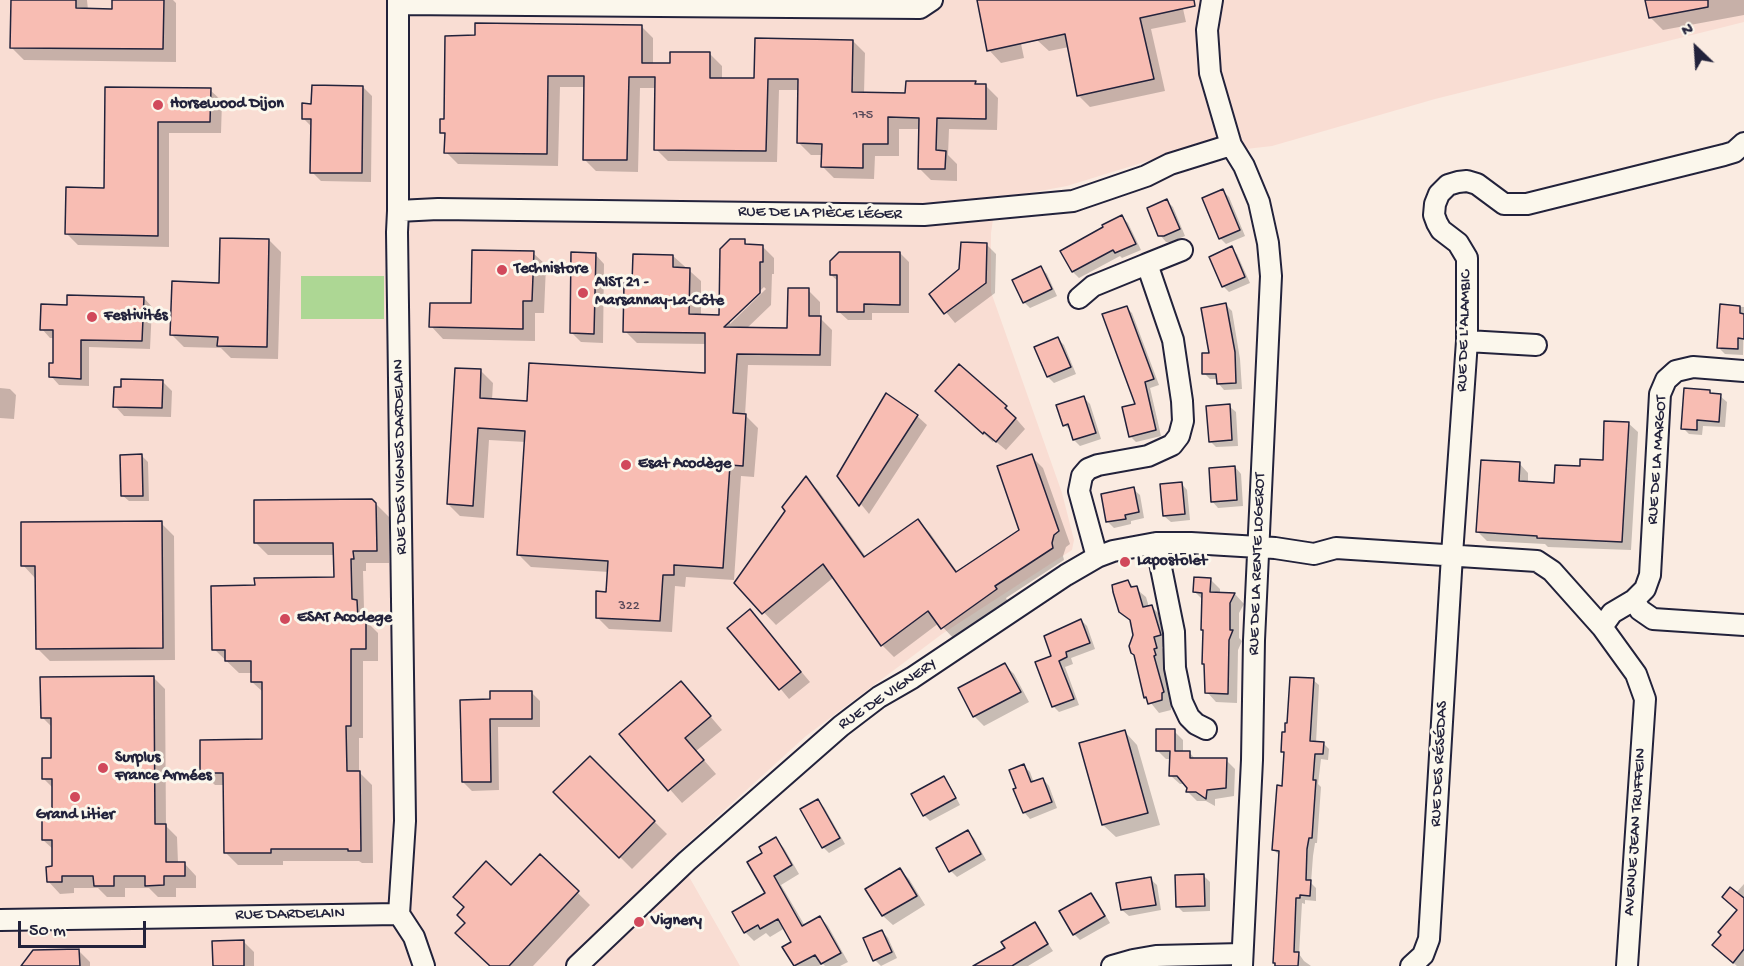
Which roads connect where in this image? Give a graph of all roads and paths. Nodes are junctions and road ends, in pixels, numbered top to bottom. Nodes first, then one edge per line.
1 (932, 0) edge
2 (1212, 0) edge
3 (398, 2) edge
4 (1744, 143) edge
5 (1231, 145) junction
6 (398, 211) junction
7 (1182, 250) dead end
8 (1147, 264) junction
9 (1079, 298) dead end
10 (1467, 341) junction
11 (1536, 345) dead end
12 (1744, 371) edge
13 (1156, 543) junction
14 (1258, 547) junction
15 (1452, 555) junction
16 (1097, 557) junction
17 (1634, 600) junction
18 (1744, 625) edge
19 (1602, 627) junction
20 (1645, 699) joint
21 (1206, 729) dead end
22 (399, 914) junction
23 (0, 920) edge
24 (1242, 960) edge
25 (424, 966) edge
26 (577, 966) edge
27 (1112, 966) edge
28 (1411, 966) edge
29 (1627, 966) edge

1 - 3 street
2 - 5 street
3 - 6 street, RUE DES VIGNES DARDELAIN
4 - 10 street, RUE DE L'ALAMBIC
5 - 6 street, RUE DE LA PIÈCE LÉGER
5 - 14 street, RUE DE LA RENTE LOGEROT
6 - 22 street, RUE DES VIGNES DARDELAIN
7 - 8 street
8 - 9 street
8 - 16 street
10 - 11 street
10 - 15 street, RUE DE L'ALAMBIC
12 - 17 street, RUE DE LA MARGOT
13 - 14 street, RUE DE VIGNERY
13 - 16 street, RUE DE VIGNERY
13 - 21 street
14 - 15 street, RUE DE VIGNERY
14 - 24 street, RUE DE LA RENTE LOGEROT
15 - 19 street, RUE DE VIGNERY
15 - 28 street, RUE DES RÉSÉDAS
16 - 26 street, RUE DE VIGNERY
17 - 18 street
17 - 19 street
19 - 20 street, RUE DE VIGNERY
20 - 29 street, AVENUE JEAN TRUFFEIN
22 - 23 street, RUE DARDELAIN
22 - 25 street
24 - 27 street

